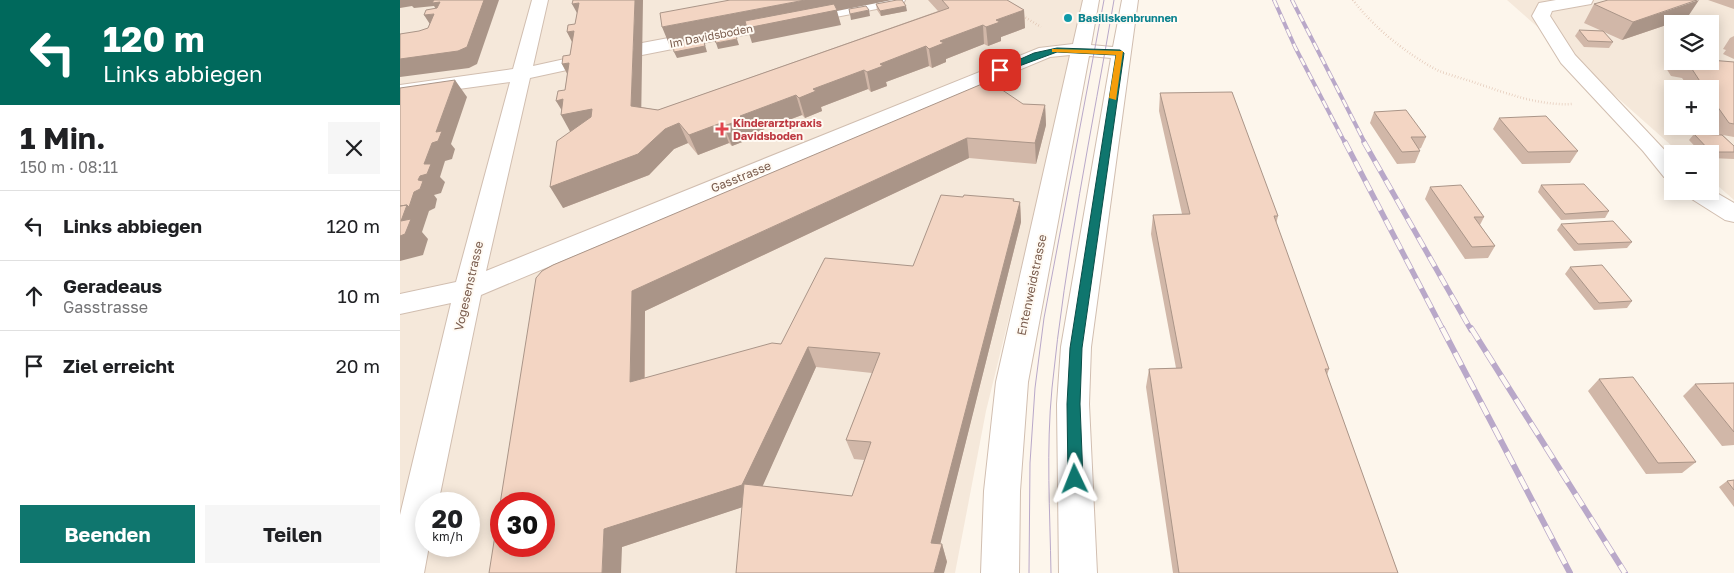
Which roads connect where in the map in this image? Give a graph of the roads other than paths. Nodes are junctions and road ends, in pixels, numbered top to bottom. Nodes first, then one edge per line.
1 (540, 0) edge
2 (897, 0) edge
3 (1091, 0) edge
4 (1130, 0) edge
5 (1586, 0) edge
6 (1538, 3) edge
7 (642, 49) dead end
8 (1081, 50) junction
9 (1120, 53) junction
10 (583, 61) edge
11 (523, 74) junction
12 (400, 91) edge
13 (1664, 162) edge
14 (1710, 200) edge
15 (1734, 214) edge
16 (468, 289) junction
17 (400, 304) edge
18 (406, 573) edge
19 (1000, 573) edge
20 (1078, 573) edge

1 - 11 street, Vogesenstrasse
2 - 7 street, Im Davidsboden
3 - 8 street, Entenweidstrasse
4 - 9 street
5 - 6 street
6 - 13 street
8 - 9 street, Gasstrasse
8 - 16 street, Gasstrasse
8 - 19 street, Entenweidstrasse
9 - 20 street
10 - 11 street
11 - 12 street
11 - 16 street, Vogesenstrasse
14 - 15 street
16 - 17 street, Gasstrasse
16 - 18 street, Vogesenstrasse

